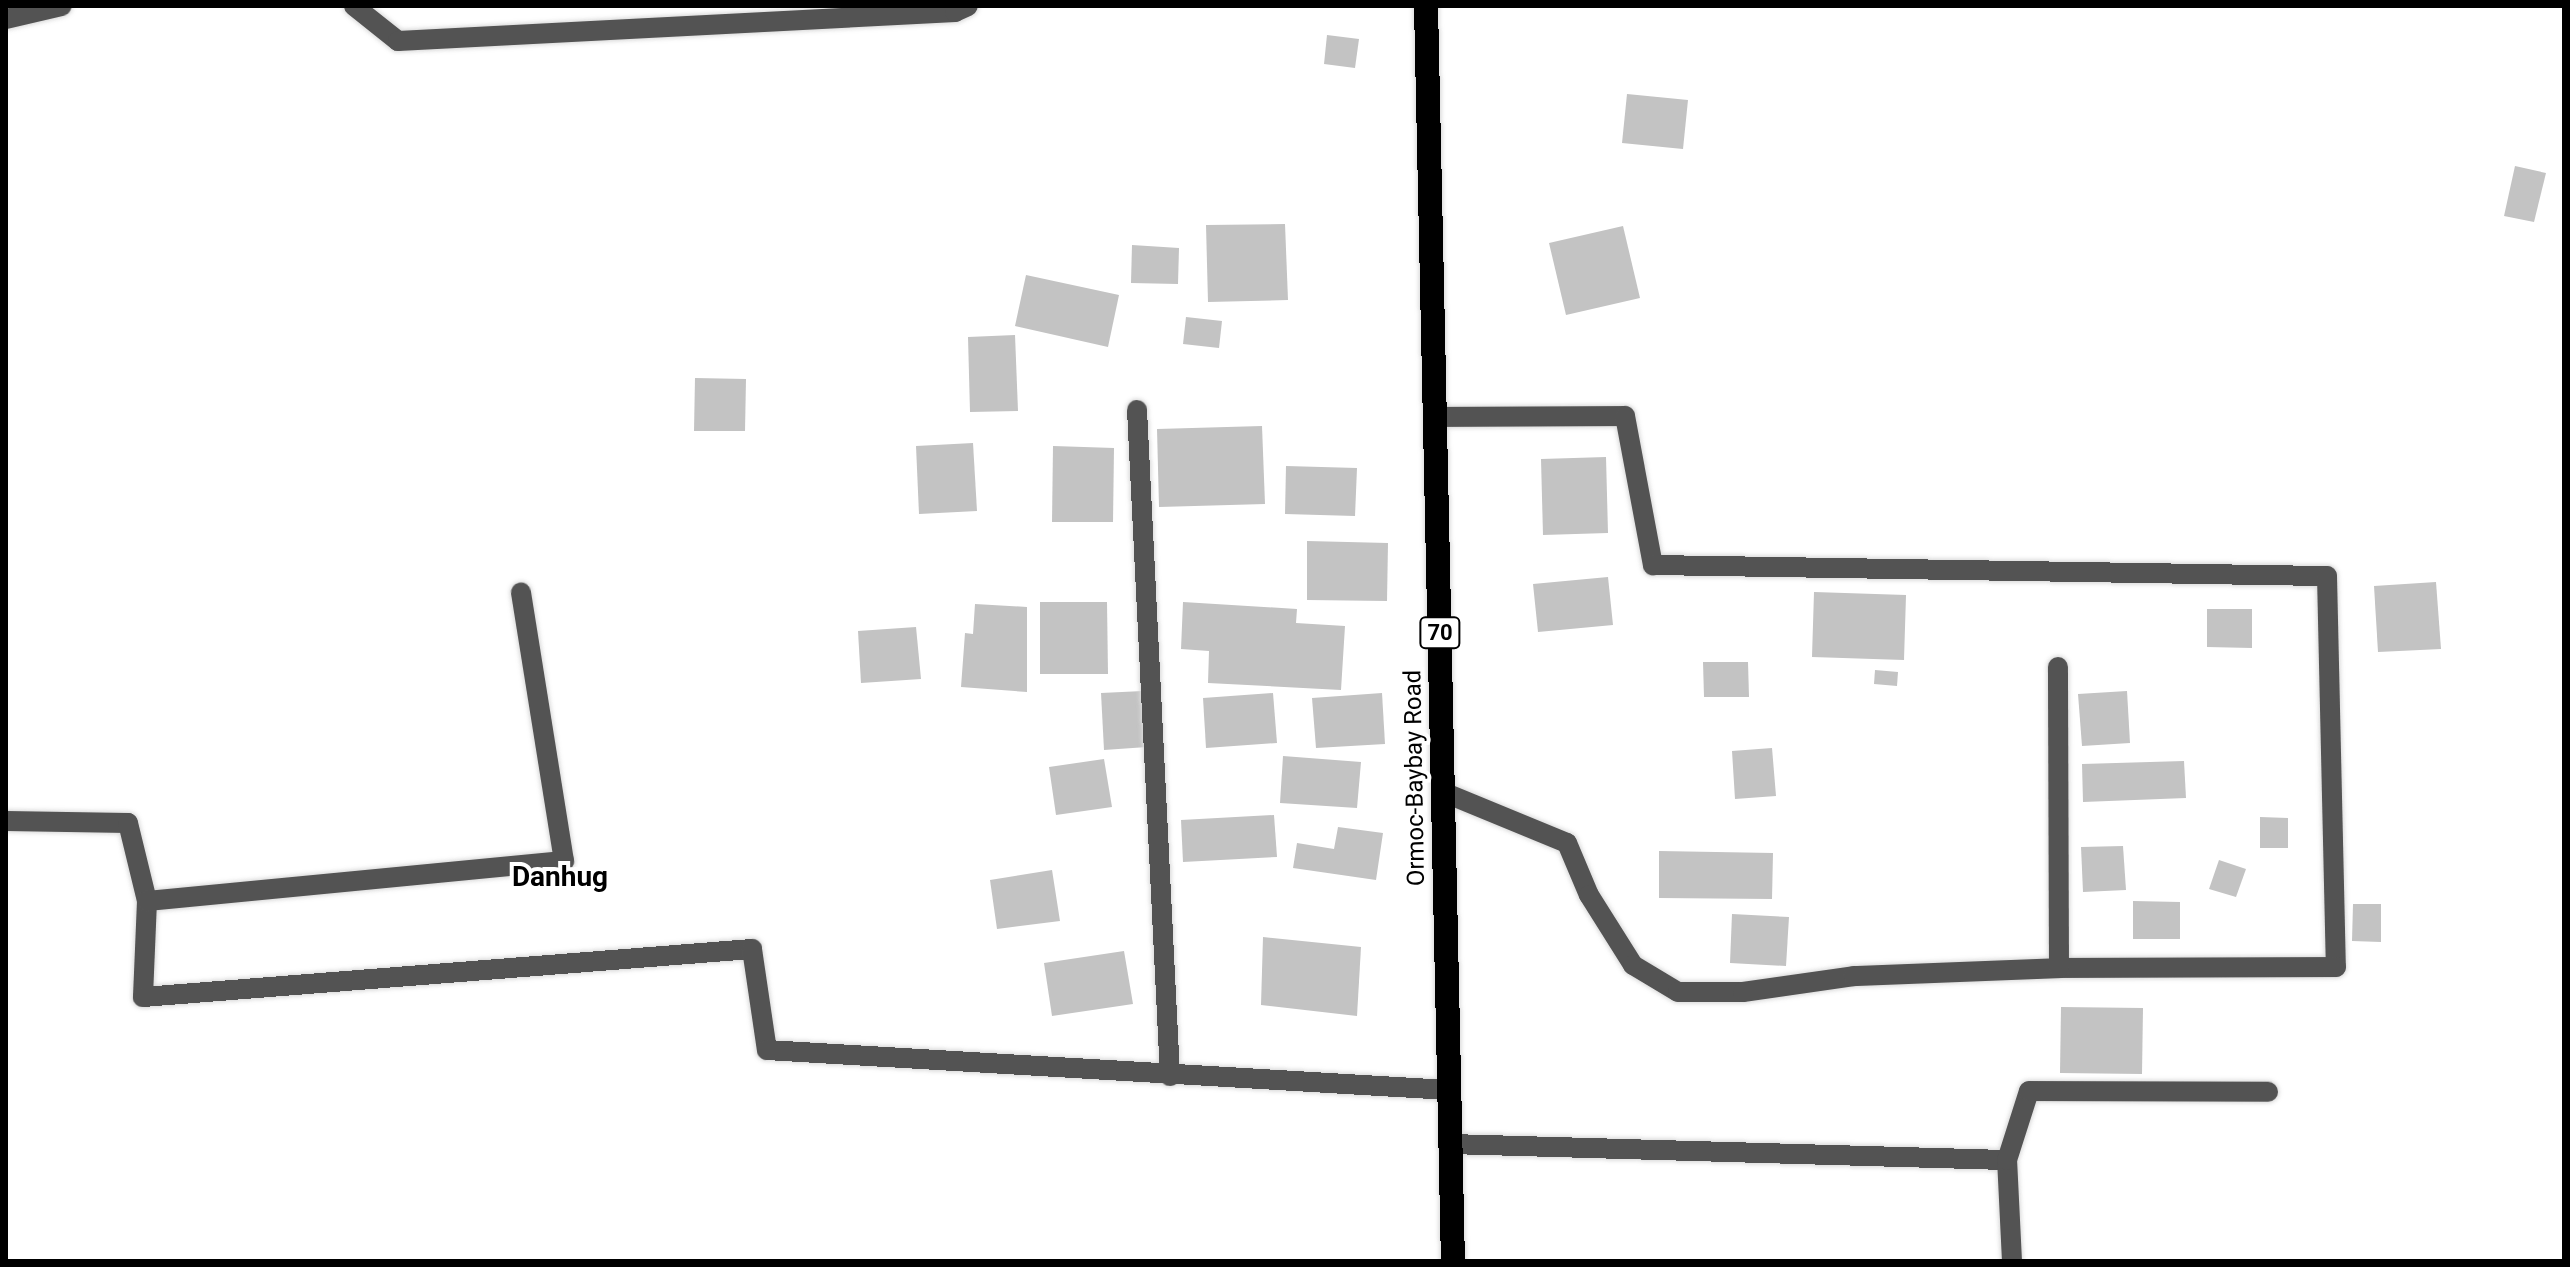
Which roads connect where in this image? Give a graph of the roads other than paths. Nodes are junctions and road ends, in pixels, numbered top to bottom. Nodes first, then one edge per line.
1 (62, 6) edge
2 (354, 6) edge
3 (1426, 6) edge
4 (959, 8) edge
5 (6, 19) edge
6 (1137, 410) dead end
7 (1435, 417) junction
8 (521, 592) dead end
9 (2058, 667) dead end
10 (1443, 792) junction
11 (6, 821) edge
12 (147, 901) junction
13 (2059, 968) junction
14 (1170, 1076) junction
15 (1449, 1090) junction
16 (2268, 1092) dead end
17 (1450, 1144) junction
18 (2007, 1160) junction
19 (1453, 1261) edge
20 (2012, 1261) edge

1 - 5 street
2 - 4 street
3 - 7 highway, Ormoc-Baybay Road / 70
6 - 14 street
7 - 10 highway, Ormoc-Baybay Road / 70
7 - 13 street
8 - 12 street
9 - 13 street
10 - 13 street
10 - 15 highway, Ormoc-Baybay Road / 70
11 - 12 street
12 - 14 street
14 - 15 street
15 - 17 highway, Ormoc-Baybay Road / 70
16 - 18 street
17 - 18 street
17 - 19 highway, Ormoc-Baybay Road / 70
18 - 20 street

